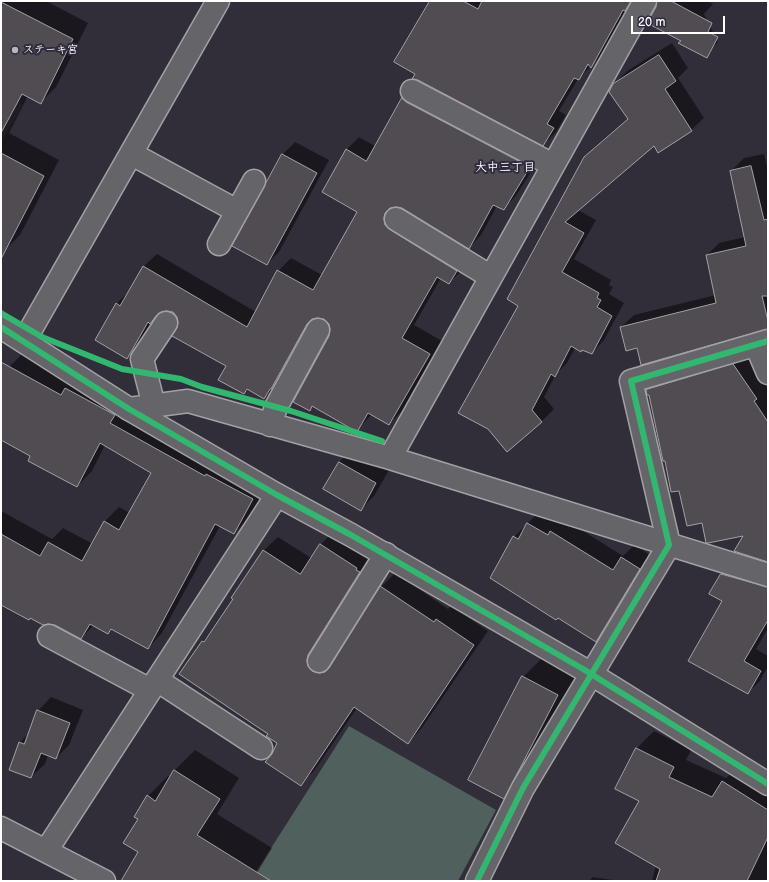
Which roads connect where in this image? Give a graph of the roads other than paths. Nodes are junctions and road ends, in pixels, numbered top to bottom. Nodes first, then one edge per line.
1 (218, 1) edge
2 (645, 1) edge
3 (412, 91) dead end
4 (132, 154) junction
5 (553, 165) junction
6 (254, 181) dead end
7 (237, 211) junction
8 (396, 219) dead end
9 (219, 244) dead end
10 (491, 276) junction
11 (166, 323) dead end
12 (1, 327) edge
13 (318, 330) dead end
14 (22, 340) junction
15 (762, 343) edge
16 (768, 373) edge
17 (154, 406) junction
18 (129, 409) junction
19 (270, 425) junction
20 (390, 458) junction
21 (277, 495) junction
22 (669, 545) junction
23 (386, 554) junction
24 (768, 575) edge
25 (49, 636) dead end
26 (319, 661) dead end
27 (591, 674) junction
28 (154, 685) junction
29 (261, 748) dead end
30 (768, 784) edge
31 (1, 828) edge
32 (46, 851) junction
33 (104, 881) edge
34 (477, 881) edge

1 - 4 street
2 - 5 street
3 - 5 street
4 - 7 street
4 - 14 street
5 - 10 street
6 - 7 street
7 - 9 street
8 - 10 street
10 - 20 street
11 - 17 street
12 - 14 street
13 - 19 street
14 - 18 street
15 - 16 street
15 - 22 street
17 - 18 street
17 - 19 street
18 - 21 street
19 - 20 street
20 - 22 street
21 - 23 street
21 - 28 street
22 - 24 street
22 - 27 street
23 - 26 street
23 - 27 street
25 - 28 street
27 - 30 street
27 - 34 street
28 - 29 street
28 - 32 street
31 - 32 street
32 - 33 street

